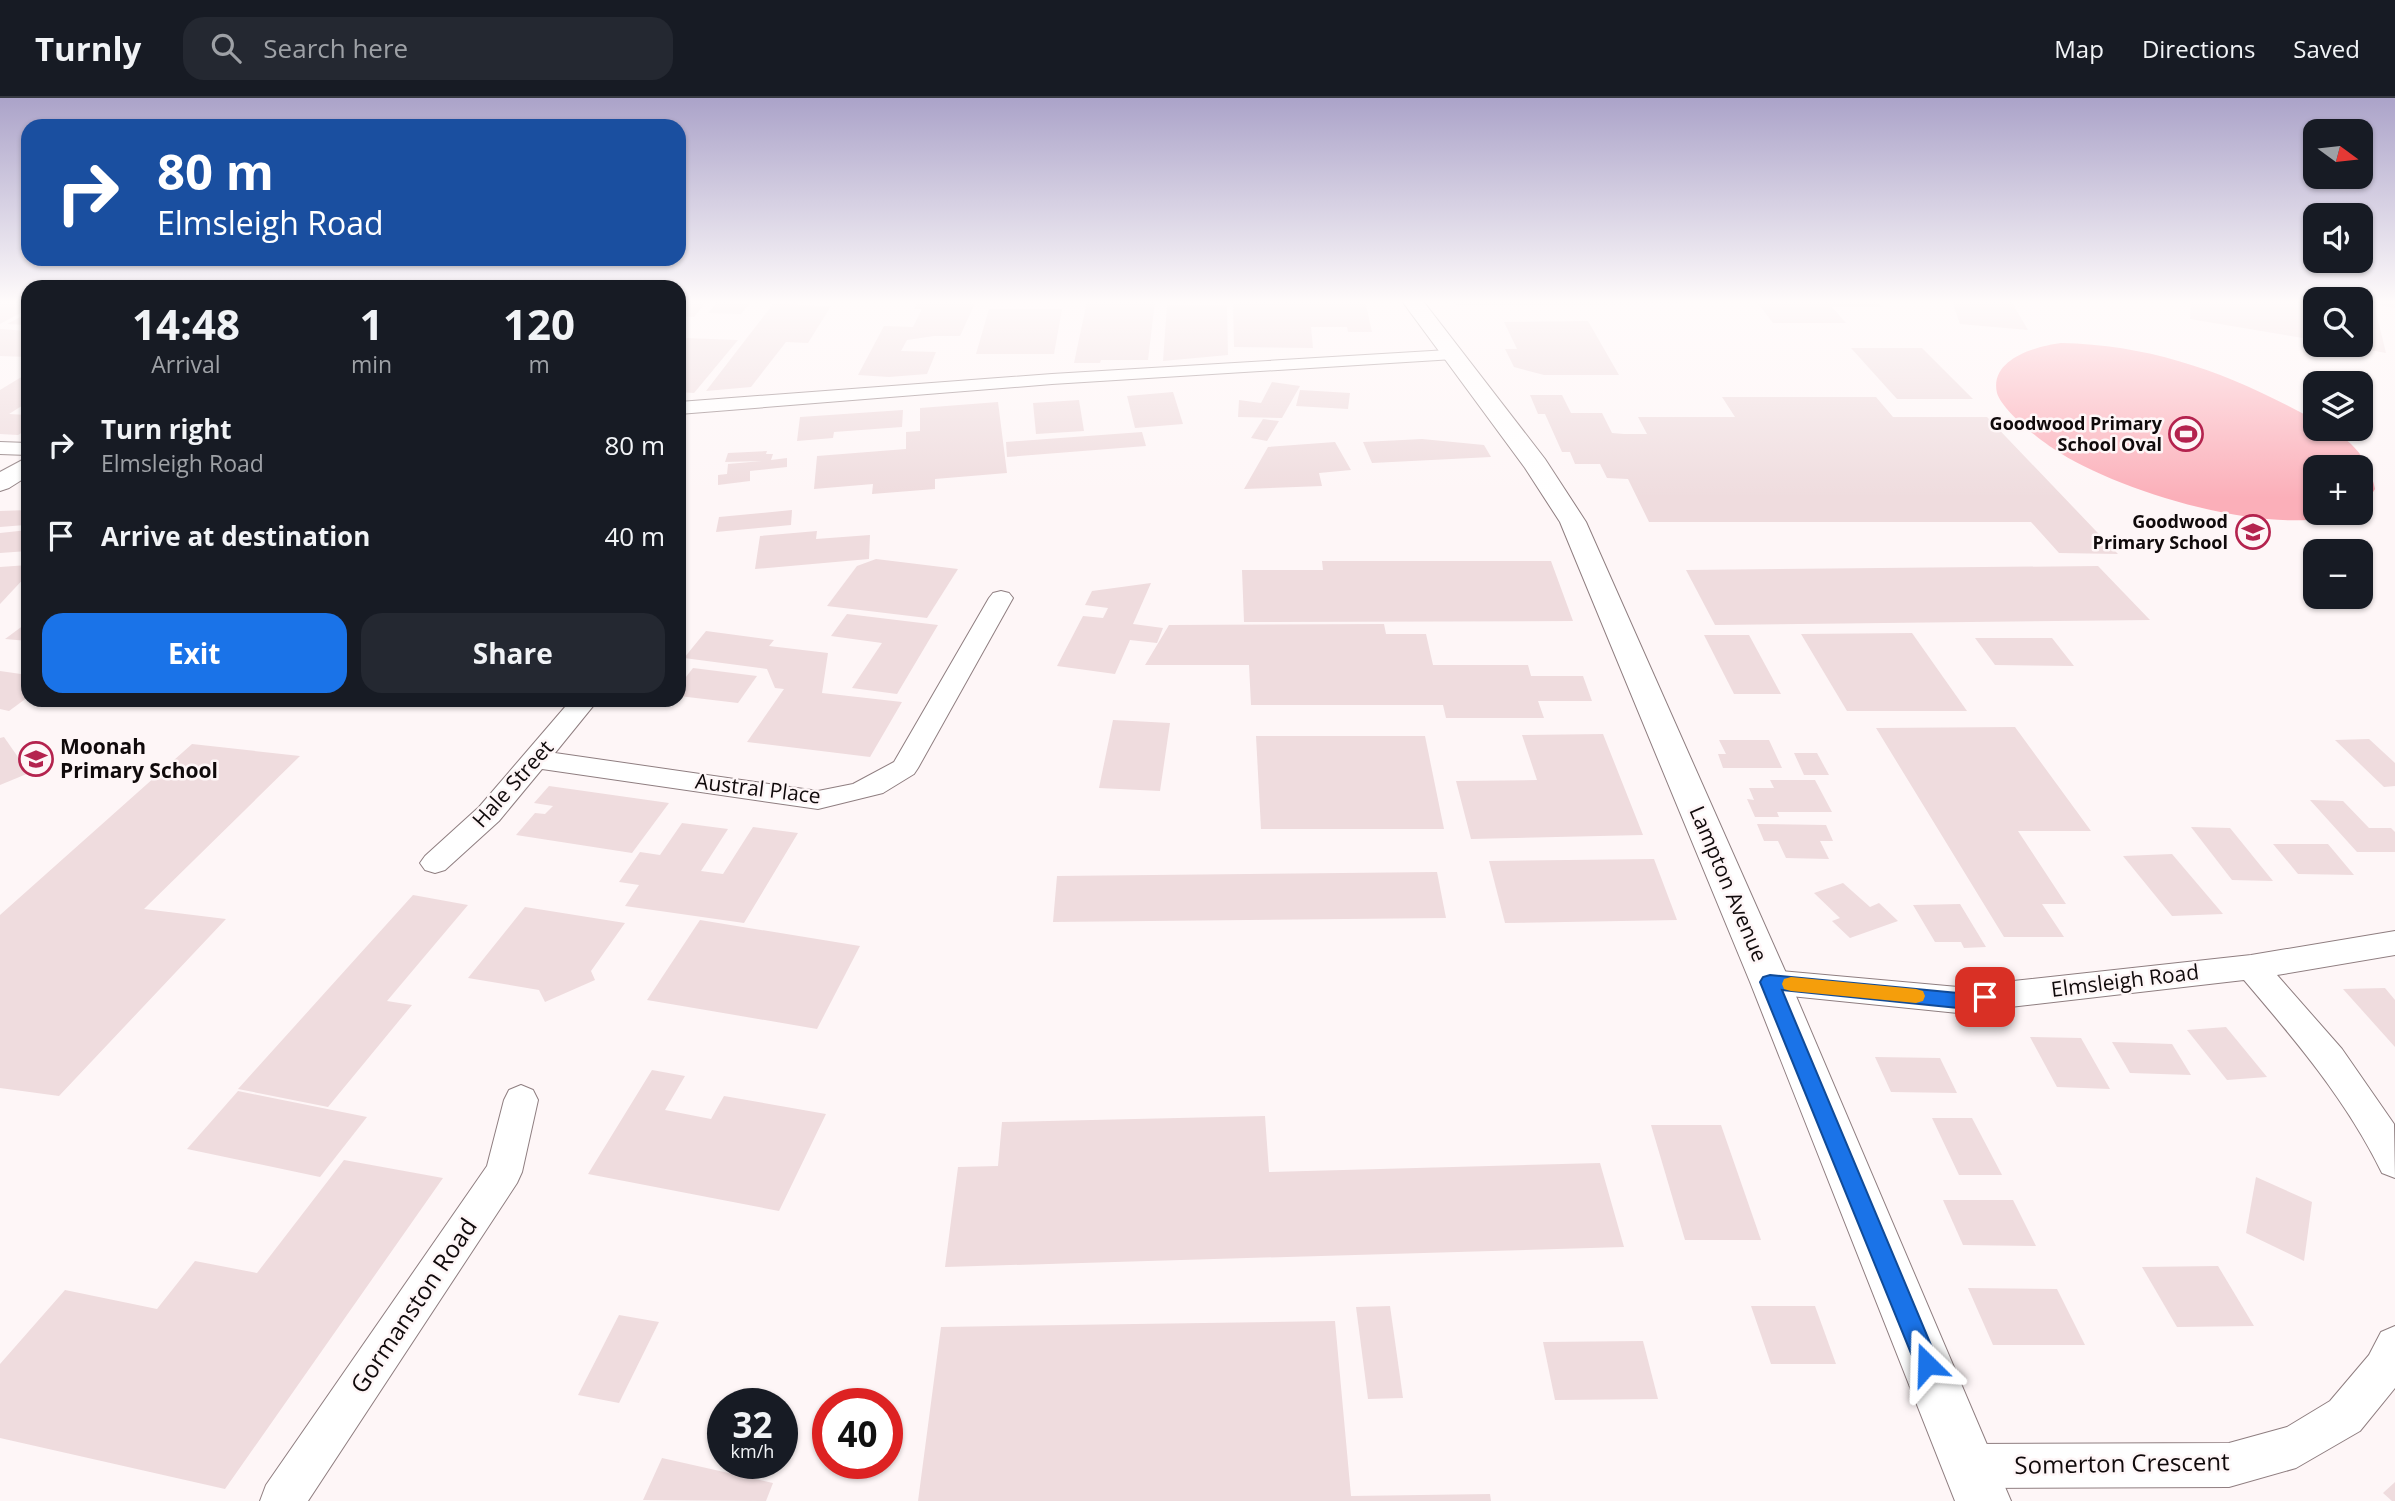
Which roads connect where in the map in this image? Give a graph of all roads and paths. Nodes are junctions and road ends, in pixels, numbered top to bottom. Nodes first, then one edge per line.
1 (1259, 366) edge
2 (1457, 366) edge
3 (686, 407) edge
4 (0, 448) edge
5 (21, 449) edge
6 (21, 470) edge
7 (0, 484) edge
8 (1001, 598) dead end
9 (579, 707) edge
10 (536, 759) junction
11 (435, 863) dead end
12 (2395, 943) edge
13 (2251, 967) junction
14 (1770, 982) junction
15 (522, 1100) dead end
16 (2395, 1162) edge
17 (2395, 1346) edge
18 (1976, 1484) edge
19 (282, 1501) edge

1 - 3 street
2 - 14 street, Lampton Avenue
4 - 5 street
6 - 7 street
8 - 10 street, Austral Place
9 - 10 street, Hale Street
10 - 11 street, Hale Street
12 - 13 street, Elmsleigh Road
13 - 14 street, Elmsleigh Road
13 - 16 street
14 - 18 street, Lampton Avenue
15 - 19 street, Gormanston Road
17 - 18 street, Somerton Crescent

